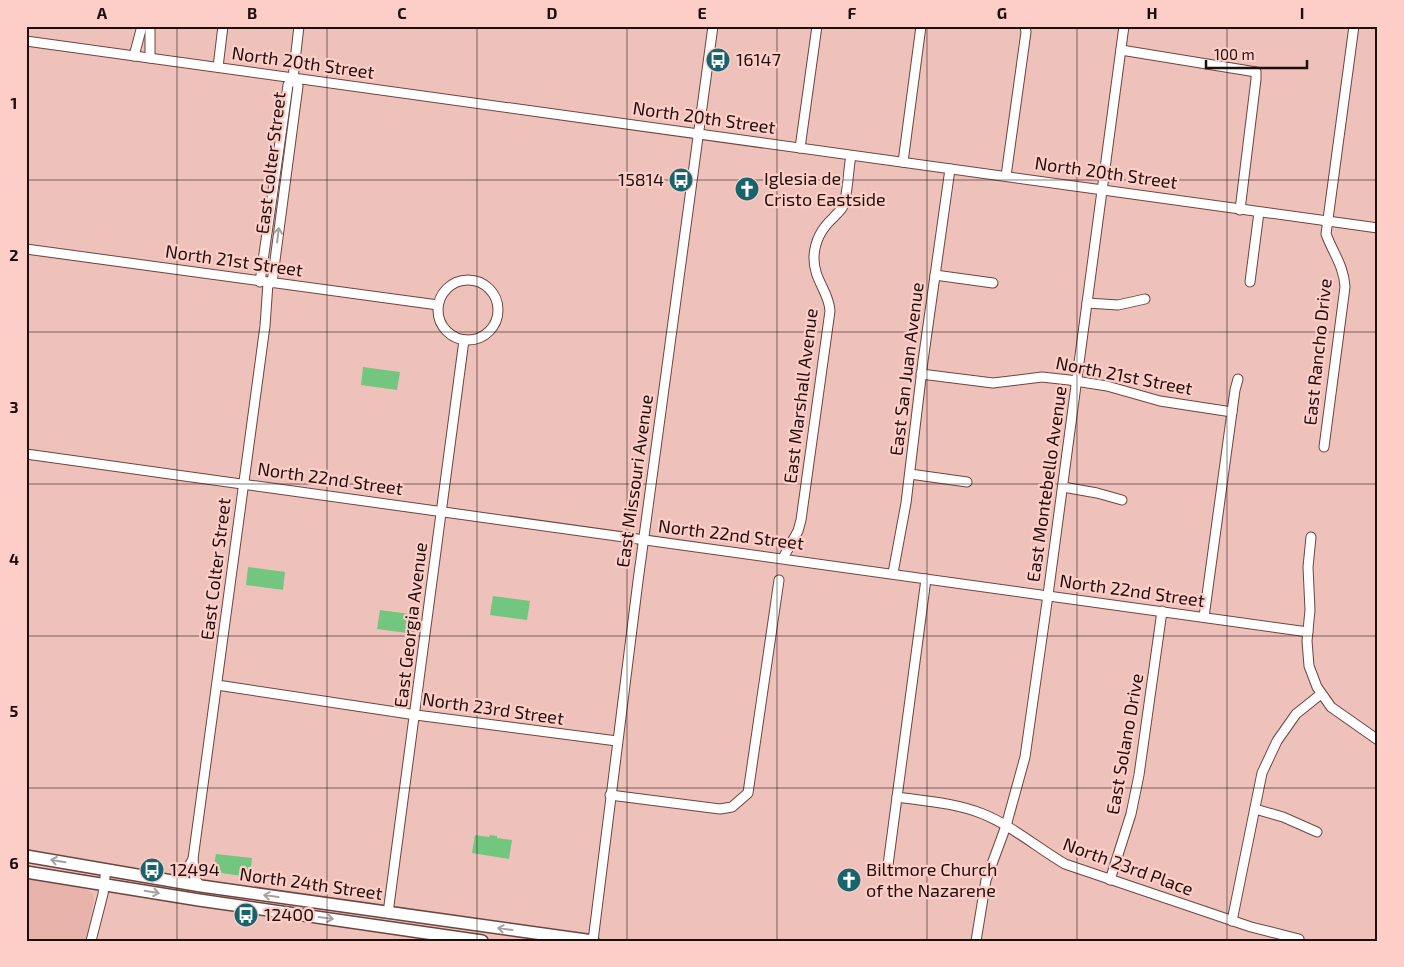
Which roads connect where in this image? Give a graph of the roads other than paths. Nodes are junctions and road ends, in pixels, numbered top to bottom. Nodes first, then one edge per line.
1 (142, 26) edge
2 (150, 26) edge
3 (224, 26) edge
4 (299, 26) edge
5 (713, 26) edge
6 (817, 26) edge
7 (921, 26) edge
8 (1025, 26) edge
9 (1124, 26) edge
10 (1354, 26) edge
11 (26, 41) edge
12 (1121, 50) junction
13 (134, 56) junction
14 (150, 58) junction
15 (218, 68) junction
16 (293, 78) junction
17 (698, 134) junction
18 (800, 148) junction
19 (850, 156) junction
20 (903, 162) junction
21 (950, 168) junction
22 (1006, 176) junction
23 (1102, 189) junction
24 (1240, 210) junction
25 (1260, 212) junction
26 (1328, 221) junction
27 (1378, 228) edge
28 (26, 249) edge
29 (934, 275) junction
30 (267, 282) junction
31 (1250, 282) dead end
32 (993, 283) dead end
33 (1145, 299) dead end
34 (1087, 303) junction
35 (438, 304) junction
36 (464, 340) junction
37 (921, 374) junction
38 (1238, 379) dead end
39 (1077, 381) junction
40 (1232, 412) junction
41 (1324, 447) dead end
42 (26, 454) edge
43 (910, 474) junction
44 (968, 482) dead end
45 (243, 484) junction
46 (1063, 487) junction
47 (1122, 500) dead end
48 (442, 511) junction
49 (1311, 537) dead end
50 (643, 540) junction
51 (783, 558) junction
52 (893, 574) junction
53 (926, 578) junction
54 (779, 580) dead end
55 (1048, 595) junction
56 (1162, 611) junction
57 (1204, 617) junction
58 (1308, 632) junction
59 (217, 685) junction
60 (1321, 694) junction
61 (416, 714) junction
62 (1378, 740) edge
63 (617, 741) junction
64 (610, 795) junction
65 (897, 797) junction
66 (1255, 809) junction
67 (1006, 826) junction
68 (1317, 832) dead end
69 (26, 856) edge
70 (193, 858) junction
71 (888, 865) dead end
72 (26, 866) edge
73 (106, 869) junction
74 (26, 872) edge
75 (1110, 880) junction
76 (177, 882) junction
77 (104, 884) junction
78 (200, 886) junction
79 (388, 913) junction
80 (1232, 921) junction
81 (1299, 939) dead end
82 (92, 941) edge
83 (482, 941) edge
84 (593, 941) edge
85 (976, 941) edge

1 - 13 street
2 - 14 street
3 - 15 street
4 - 16 street, East Colter Street
5 - 17 street, East Missouri Avenue
6 - 18 street
7 - 20 street
8 - 22 street
9 - 12 street, East Montebello Avenue
10 - 26 street, East Rancho Drive
11 - 13 street, North 20th Street
12 - 23 street, East Montebello Avenue
12 - 24 street
13 - 14 street, North 20th Street
14 - 15 street, North 20th Street
15 - 16 street, North 20th Street
16 - 17 street, North 20th Street
16 - 30 street, East Colter Street
17 - 18 street, North 20th Street
17 - 50 street, East Missouri Avenue
18 - 19 street, North 20th Street
19 - 20 street, North 20th Street
19 - 51 street, East Marshall Avenue
20 - 21 street, North 20th Street
21 - 22 street, North 20th Street
21 - 29 street, East San Juan Avenue
22 - 23 street, North 20th Street
23 - 24 street, North 20th Street
23 - 34 street, East Montebello Avenue
24 - 25 street, North 20th Street
25 - 26 street, North 20th Street
25 - 31 street
26 - 27 street, North 20th Street
26 - 41 street, East Rancho Drive
28 - 30 street, North 21st Street
29 - 32 street
29 - 37 street, East San Juan Avenue
30 - 35 street, North 21st Street
30 - 45 street, East Colter Street
33 - 34 street
34 - 39 street, East Montebello Avenue
35 - 36 street
35 - 36 street
36 - 48 street, East Georgia Avenue
37 - 39 street, North 21st Street
37 - 43 street, East San Juan Avenue
38 - 40 street
39 - 40 street, North 21st Street
39 - 46 street, East Montebello Avenue
40 - 57 street
42 - 45 street, North 22nd Street
43 - 44 street
43 - 52 street, East San Juan Avenue
45 - 48 street, North 22nd Street
45 - 59 street, East Colter Street
46 - 47 street
46 - 55 street, East Montebello Avenue
48 - 50 street, North 22nd Street
48 - 61 street, East Georgia Avenue
49 - 58 street
50 - 51 street, North 22nd Street
50 - 63 street, East Missouri Avenue
51 - 52 street, North 22nd Street
52 - 53 street, North 22nd Street
53 - 55 street, North 22nd Street
53 - 65 street
54 - 64 street
55 - 56 street, North 22nd Street
55 - 67 street, East Montebello Avenue
56 - 57 street, North 22nd Street
56 - 75 street, East Solano Drive
57 - 58 street, North 22nd Street
58 - 60 street
59 - 61 street, North 23rd Street
59 - 70 street, East Colter Street
60 - 62 street
60 - 66 street
61 - 63 street, North 23rd Street
61 - 79 street, East Georgia Avenue
63 - 64 street, East Missouri Avenue
64 - 84 street, East Missouri Avenue
65 - 67 street, North 23rd Place
65 - 71 street
66 - 68 street
66 - 80 street
67 - 75 street, North 23rd Place
67 - 85 street, East Montebello Avenue
73 -> 69 main road, North 24th Street
70 - 76 street, East Colter Street
70 - 78 street, East Colter Street
72 - 77 main road
73 - 76 main road, North 24th Street
73 - 77 street
74 - 77 main road, North 24th Street
75 - 80 street, North 23rd Place
76 - 78 main road, North 24th Street
77 - 82 street
77 -> 83 main road, North 24th Street
79 -> 78 main road, North 24th Street
84 -> 79 main road, North 24th Street
80 - 81 street, North 23rd Place

